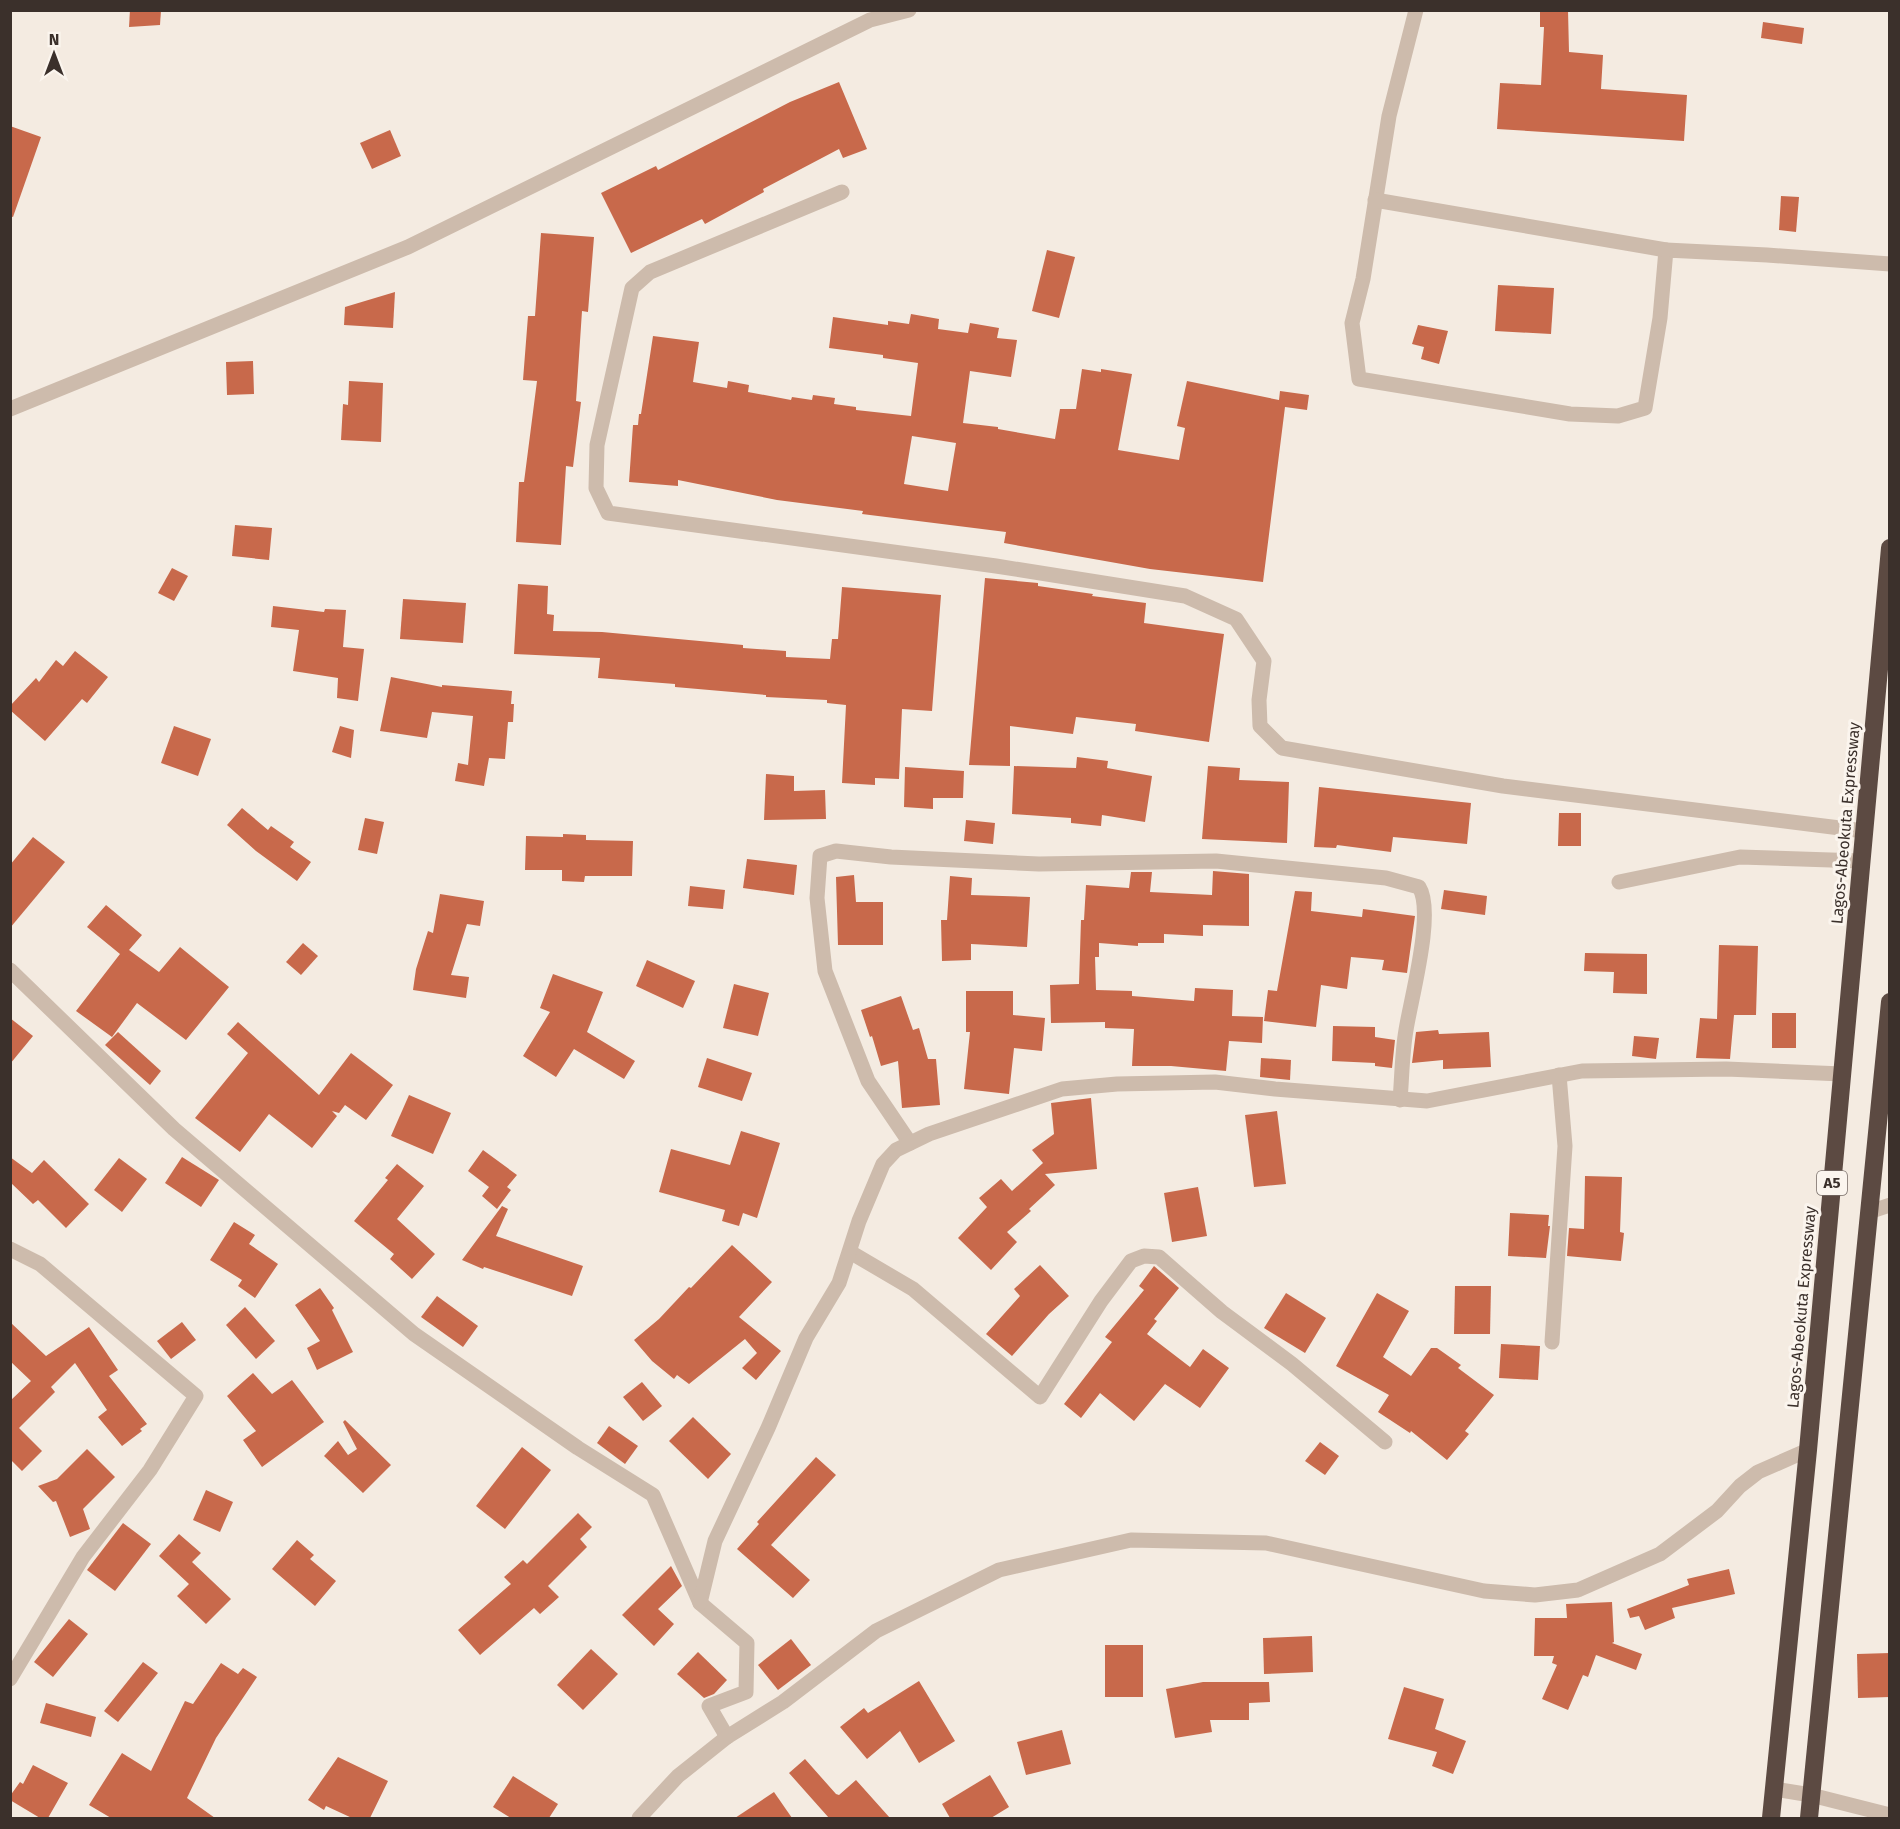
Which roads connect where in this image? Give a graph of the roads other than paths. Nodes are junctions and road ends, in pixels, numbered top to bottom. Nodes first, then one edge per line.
1 (909, 10) edge
2 (1416, 10) edge
3 (842, 192) dead end
4 (1375, 200) junction
5 (1666, 250) junction
6 (1890, 264) edge
7 (10, 409) edge
8 (1890, 548) edge
9 (1864, 831) junction
10 (1861, 861) junction
11 (1619, 882) dead end
12 (10, 970) edge
13 (1890, 1002) edge
14 (1887, 1062) edge
15 (1842, 1074) junction
16 (1559, 1075) junction
17 (1400, 1100) junction
18 (1885, 1106) edge
19 (910, 1143) junction
20 (1890, 1205) edge
21 (1869, 1212) junction
22 (10, 1249) edge
23 (850, 1252) junction
24 (1552, 1342) dead end
25 (1385, 1442) dead end
26 (1808, 1450) junction
27 (700, 1603) junction
28 (10, 1679) edge
29 (727, 1737) junction
30 (1774, 1789) junction
31 (1811, 1795) junction
32 (1890, 1815) edge
33 (639, 1818) edge
34 (1771, 1818) edge
35 (1809, 1818) edge

1 - 7 street
2 - 4 street
3 - 9 street
4 - 5 street
4 - 5 street
5 - 6 street
8 - 9 highway, Lagos-Abeokuta Expressway / A5
9 - 10 highway, Lagos-Abeokuta Expressway / A5
10 - 11 street
10 - 15 highway, Lagos-Abeokuta Expressway / A5
12 - 27 street
13 - 14 highway, A5
14 - 18 highway, A5
15 - 16 street
15 - 26 highway, Lagos-Abeokuta Expressway / A5
16 - 17 street
16 - 24 street
17 - 19 street
17 - 19 street
18 - 21 highway, A5
19 - 23 street
20 - 21 street
21 - 31 highway, A5
22 - 28 street
23 - 25 street
23 - 27 street
26 - 29 street
26 - 30 highway, Lagos-Abeokuta Expressway / A5
27 - 29 street
29 - 33 street
30 - 31 street
30 - 34 highway, Lagos-Abeokuta Expressway / A5
31 - 32 street
31 - 35 highway, A5

